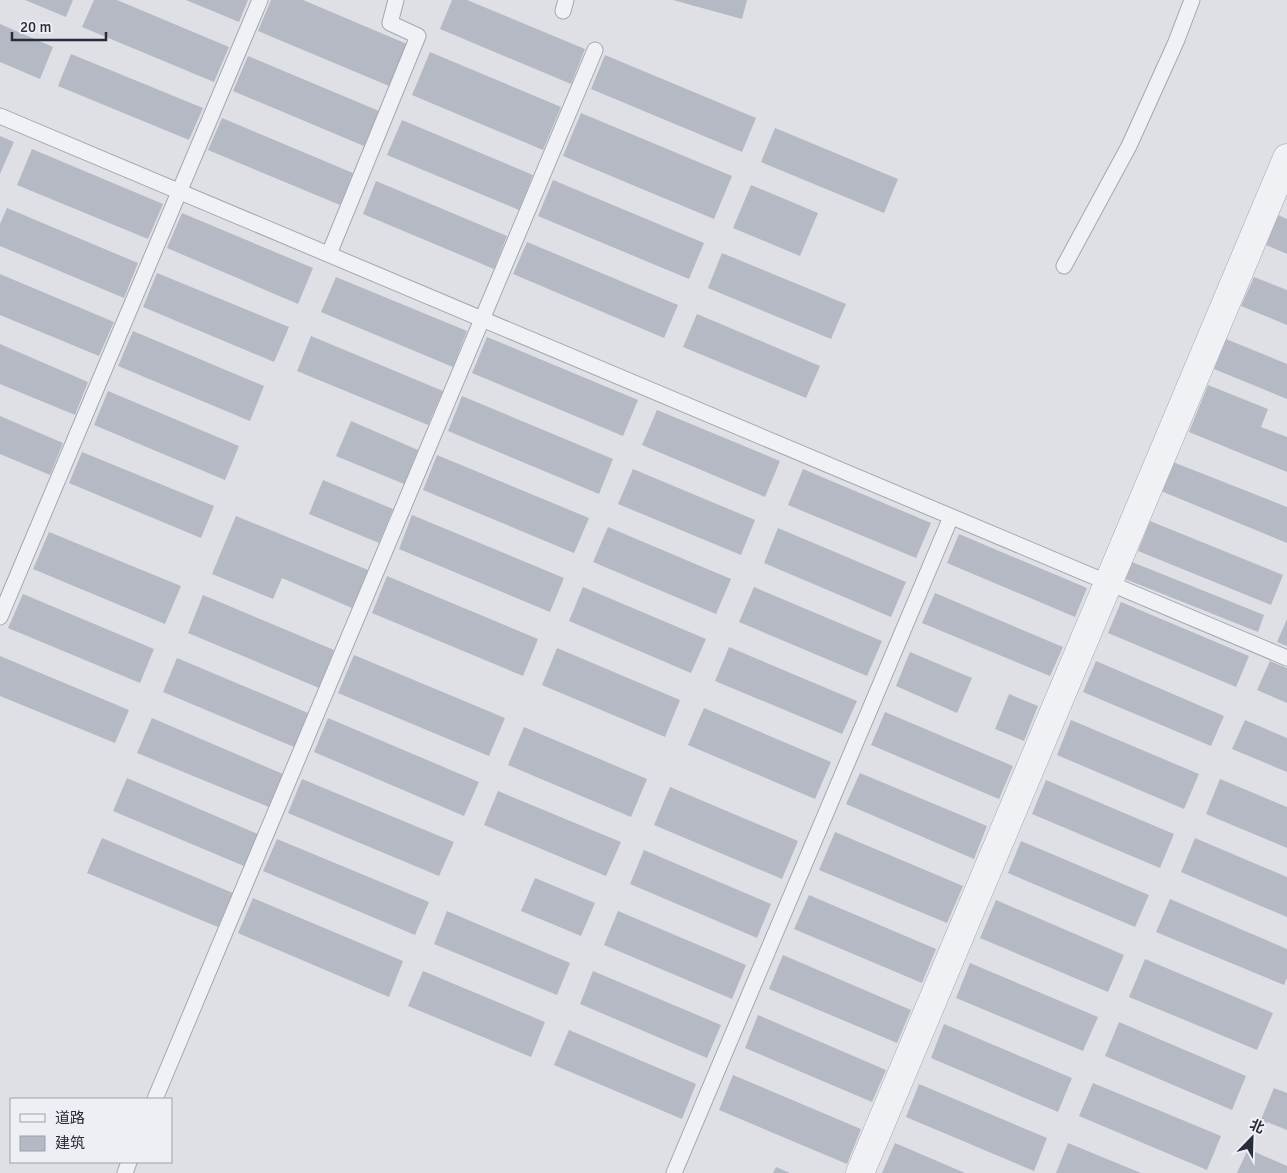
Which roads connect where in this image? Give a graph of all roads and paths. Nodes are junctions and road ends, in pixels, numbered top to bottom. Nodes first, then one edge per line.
1 (260, 0) edge
2 (396, 0) edge
3 (1192, 0) edge
4 (595, 50) dead end
5 (0, 116) edge
6 (1287, 158) edge
7 (179, 192) junction
8 (329, 254) junction
9 (1064, 266) dead end
10 (482, 319) junction
11 (951, 517) junction
12 (1108, 583) junction
13 (0, 617) edge
14 (1287, 658) edge
15 (156, 1098) edge
16 (674, 1173) edge
17 (860, 1173) edge

1 - 7 lane
2 - 8 lane
3 - 9 lane
4 - 10 lane
5 - 7 lane
6 - 12 street
7 - 8 lane
7 - 13 lane
8 - 10 lane
10 - 11 lane
10 - 15 lane
11 - 12 lane
11 - 16 lane
12 - 14 lane
12 - 17 street

